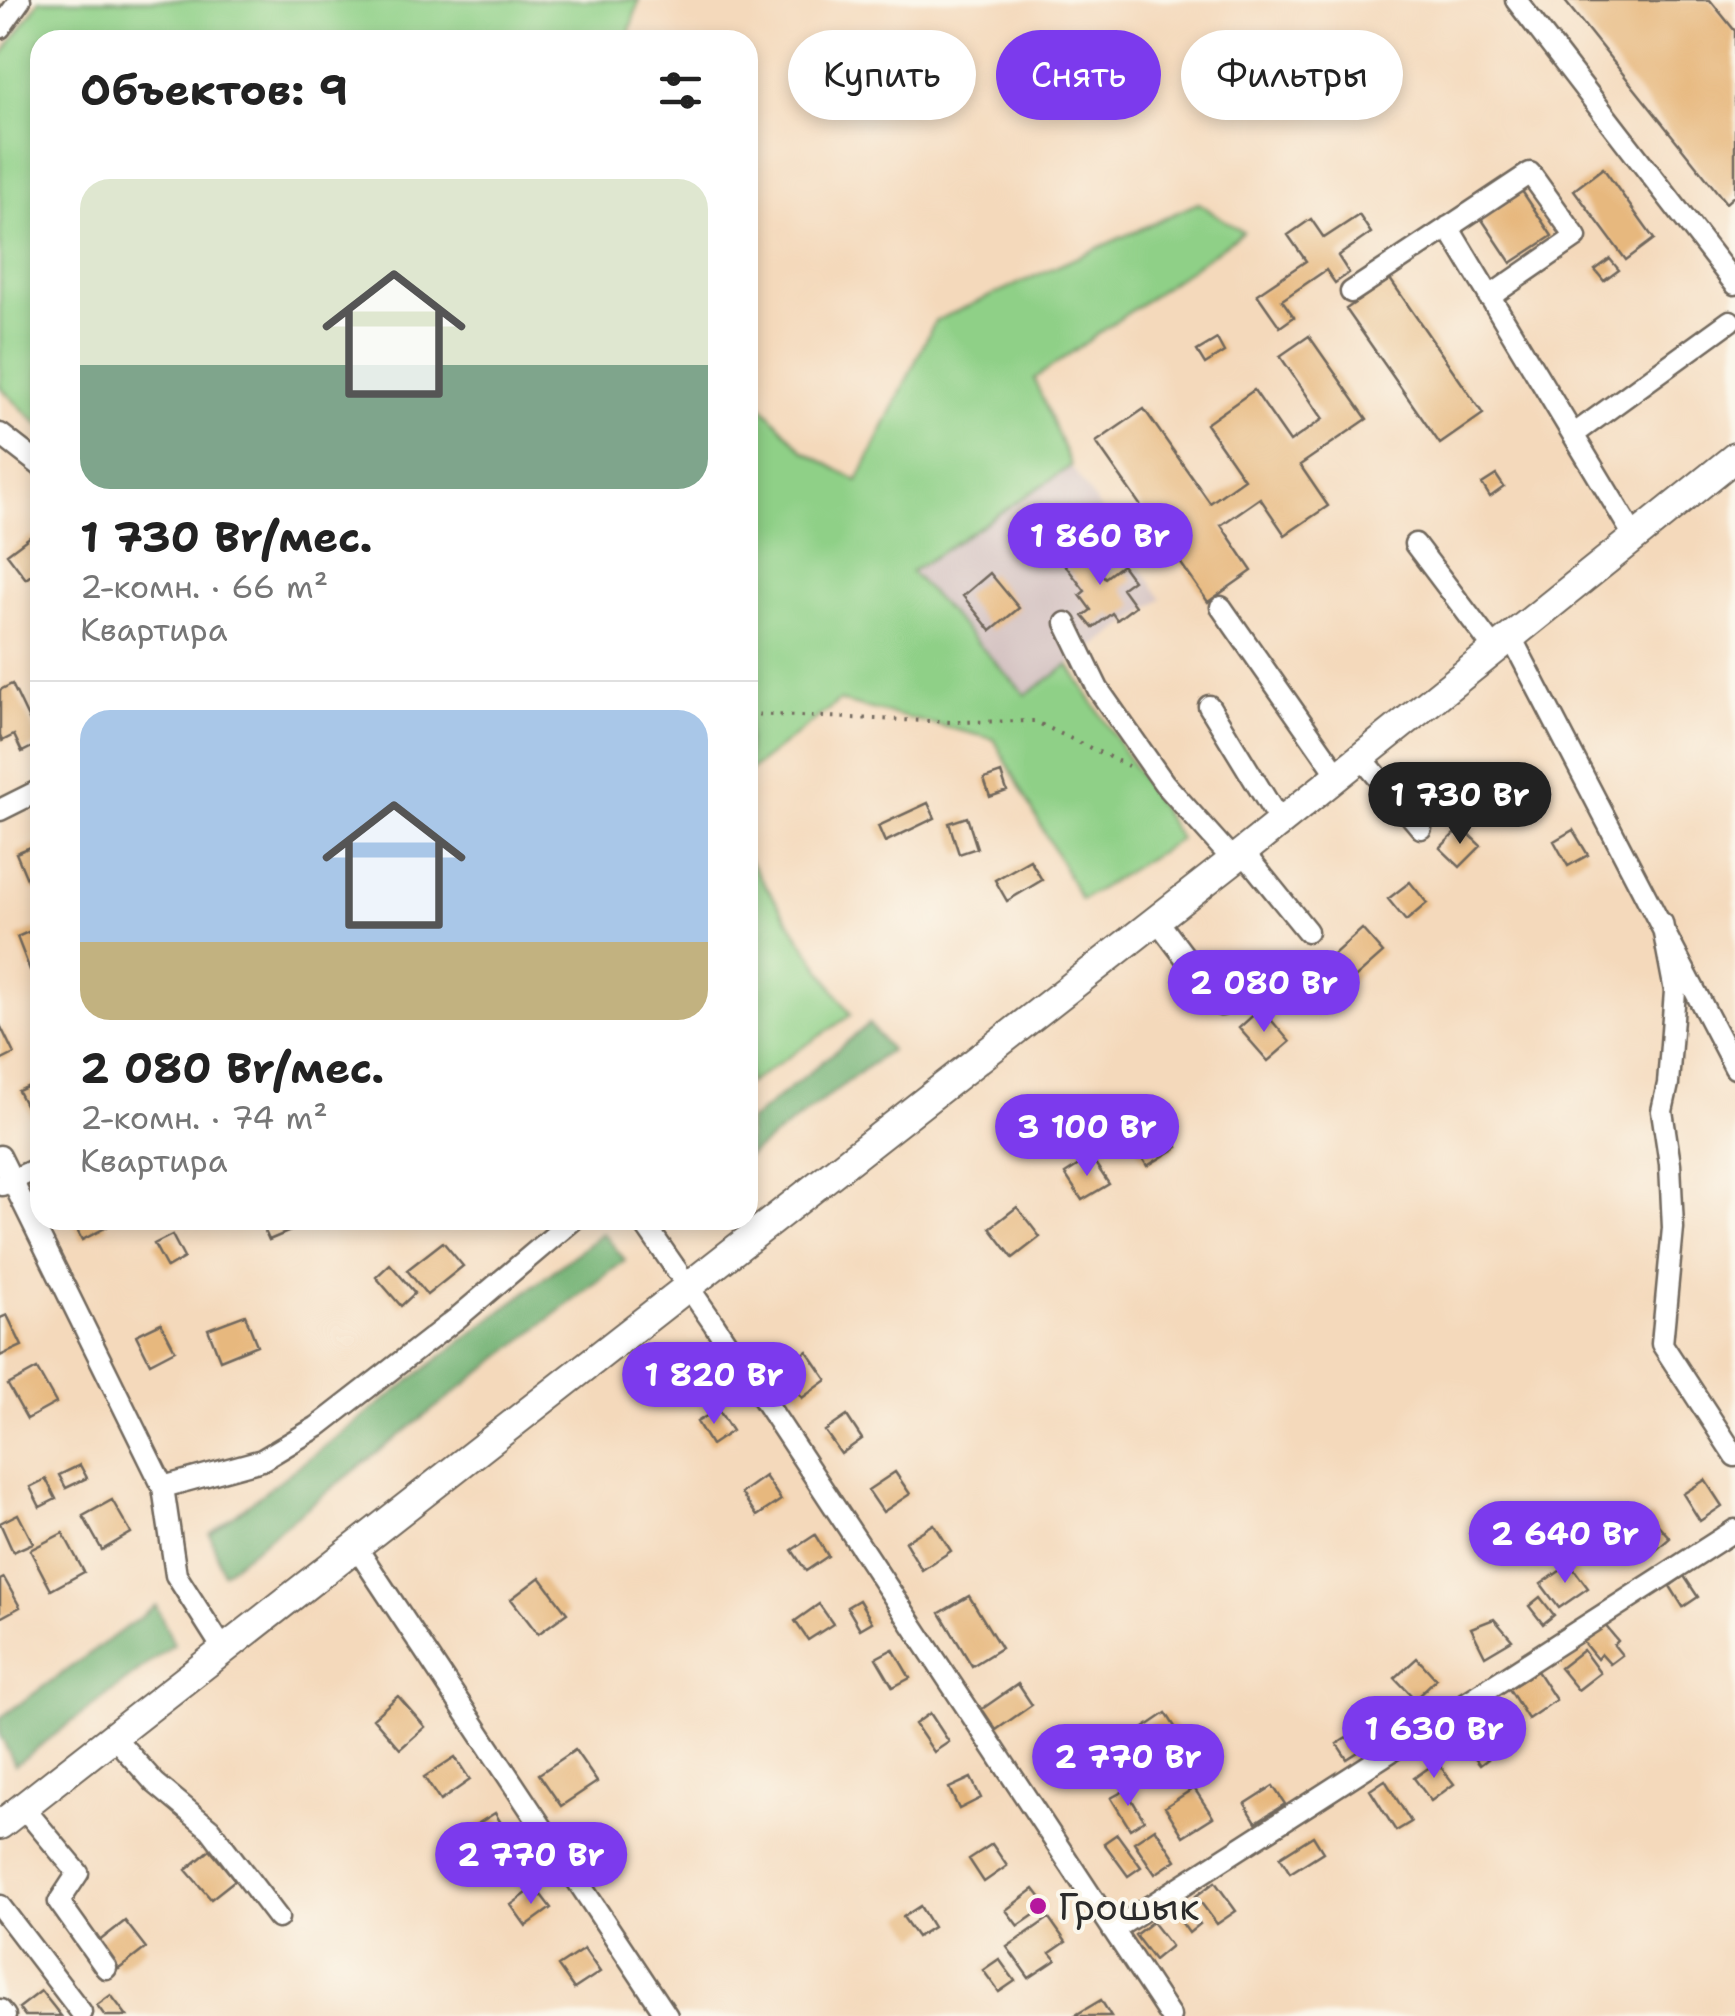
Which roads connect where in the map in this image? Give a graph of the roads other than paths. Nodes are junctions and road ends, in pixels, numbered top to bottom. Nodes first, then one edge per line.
1 (20, 0) edge
2 (1516, 0) edge
3 (0, 28) edge
4 (1448, 227) junction
5 (1735, 284) edge
6 (1351, 292) dead end
7 (1489, 297) junction
8 (1733, 322) edge
9 (0, 434) edge
10 (1574, 435) junction
11 (30, 457) edge
12 (1735, 457) edge
13 (1634, 536) junction
14 (1414, 544) dead end
15 (1221, 606) dead end
16 (1066, 623) dead end
17 (1503, 643) junction
18 (1209, 706) dead end
19 (1362, 758) junction
20 (1339, 776) junction
21 (30, 795) edge
22 (0, 810) edge
23 (1280, 822) junction
24 (1420, 828) dead end
25 (1238, 856) junction
26 (1157, 920) junction
27 (1662, 923) junction
28 (1307, 931) dead end
29 (1221, 1005) dead end
30 (1735, 1068) edge
31 (0, 1156) edge
32 (30, 1172) edge
33 (6, 1183) edge
34 (30, 1229) edge
35 (30, 1230) edge
36 (561, 1230) edge
37 (649, 1230) edge
38 (689, 1286) junction
39 (1735, 1456) edge
40 (163, 1487) junction
41 (1735, 1530) edge
42 (356, 1547) junction
43 (225, 1652) junction
44 (113, 1736) junction
45 (23, 1807) junction
46 (0, 1825) edge
47 (0, 1906) edge
48 (278, 1918) dead end
49 (1113, 1930) junction
50 (106, 1968) dead end
51 (0, 2010) edge
52 (82, 2012) dead end
53 (5, 2016) edge
54 (667, 2016) edge
55 (1170, 2016) edge

1 - 3 street
2 - 5 street
4 - 6 street
4 - 7 street
4 - 7 street
7 - 10 street
8 - 10 street
9 - 11 street
10 - 13 street
12 - 13 main road
13 - 17 main road
14 - 17 street
15 - 20 street
16 - 25 street
17 - 19 main road
17 - 27 street
18 - 23 street
19 - 20 main road
19 - 24 street
20 - 23 main road
21 - 22 street
23 - 25 main road
25 - 26 main road
25 - 28 street
26 - 29 street
26 - 38 main road
27 - 30 street
27 - 39 street
31 - 33 street
32 - 33 street
33 - 34 street
35 - 40 street
36 - 40 street
37 - 38 street
38 - 42 main road
38 - 49 street
40 - 43 street
41 - 49 street
42 - 43 main road
42 - 54 street
43 - 44 main road
44 - 45 main road
44 - 48 street
45 - 46 main road
45 - 50 street
47 - 52 street
49 - 55 street
51 - 53 street

